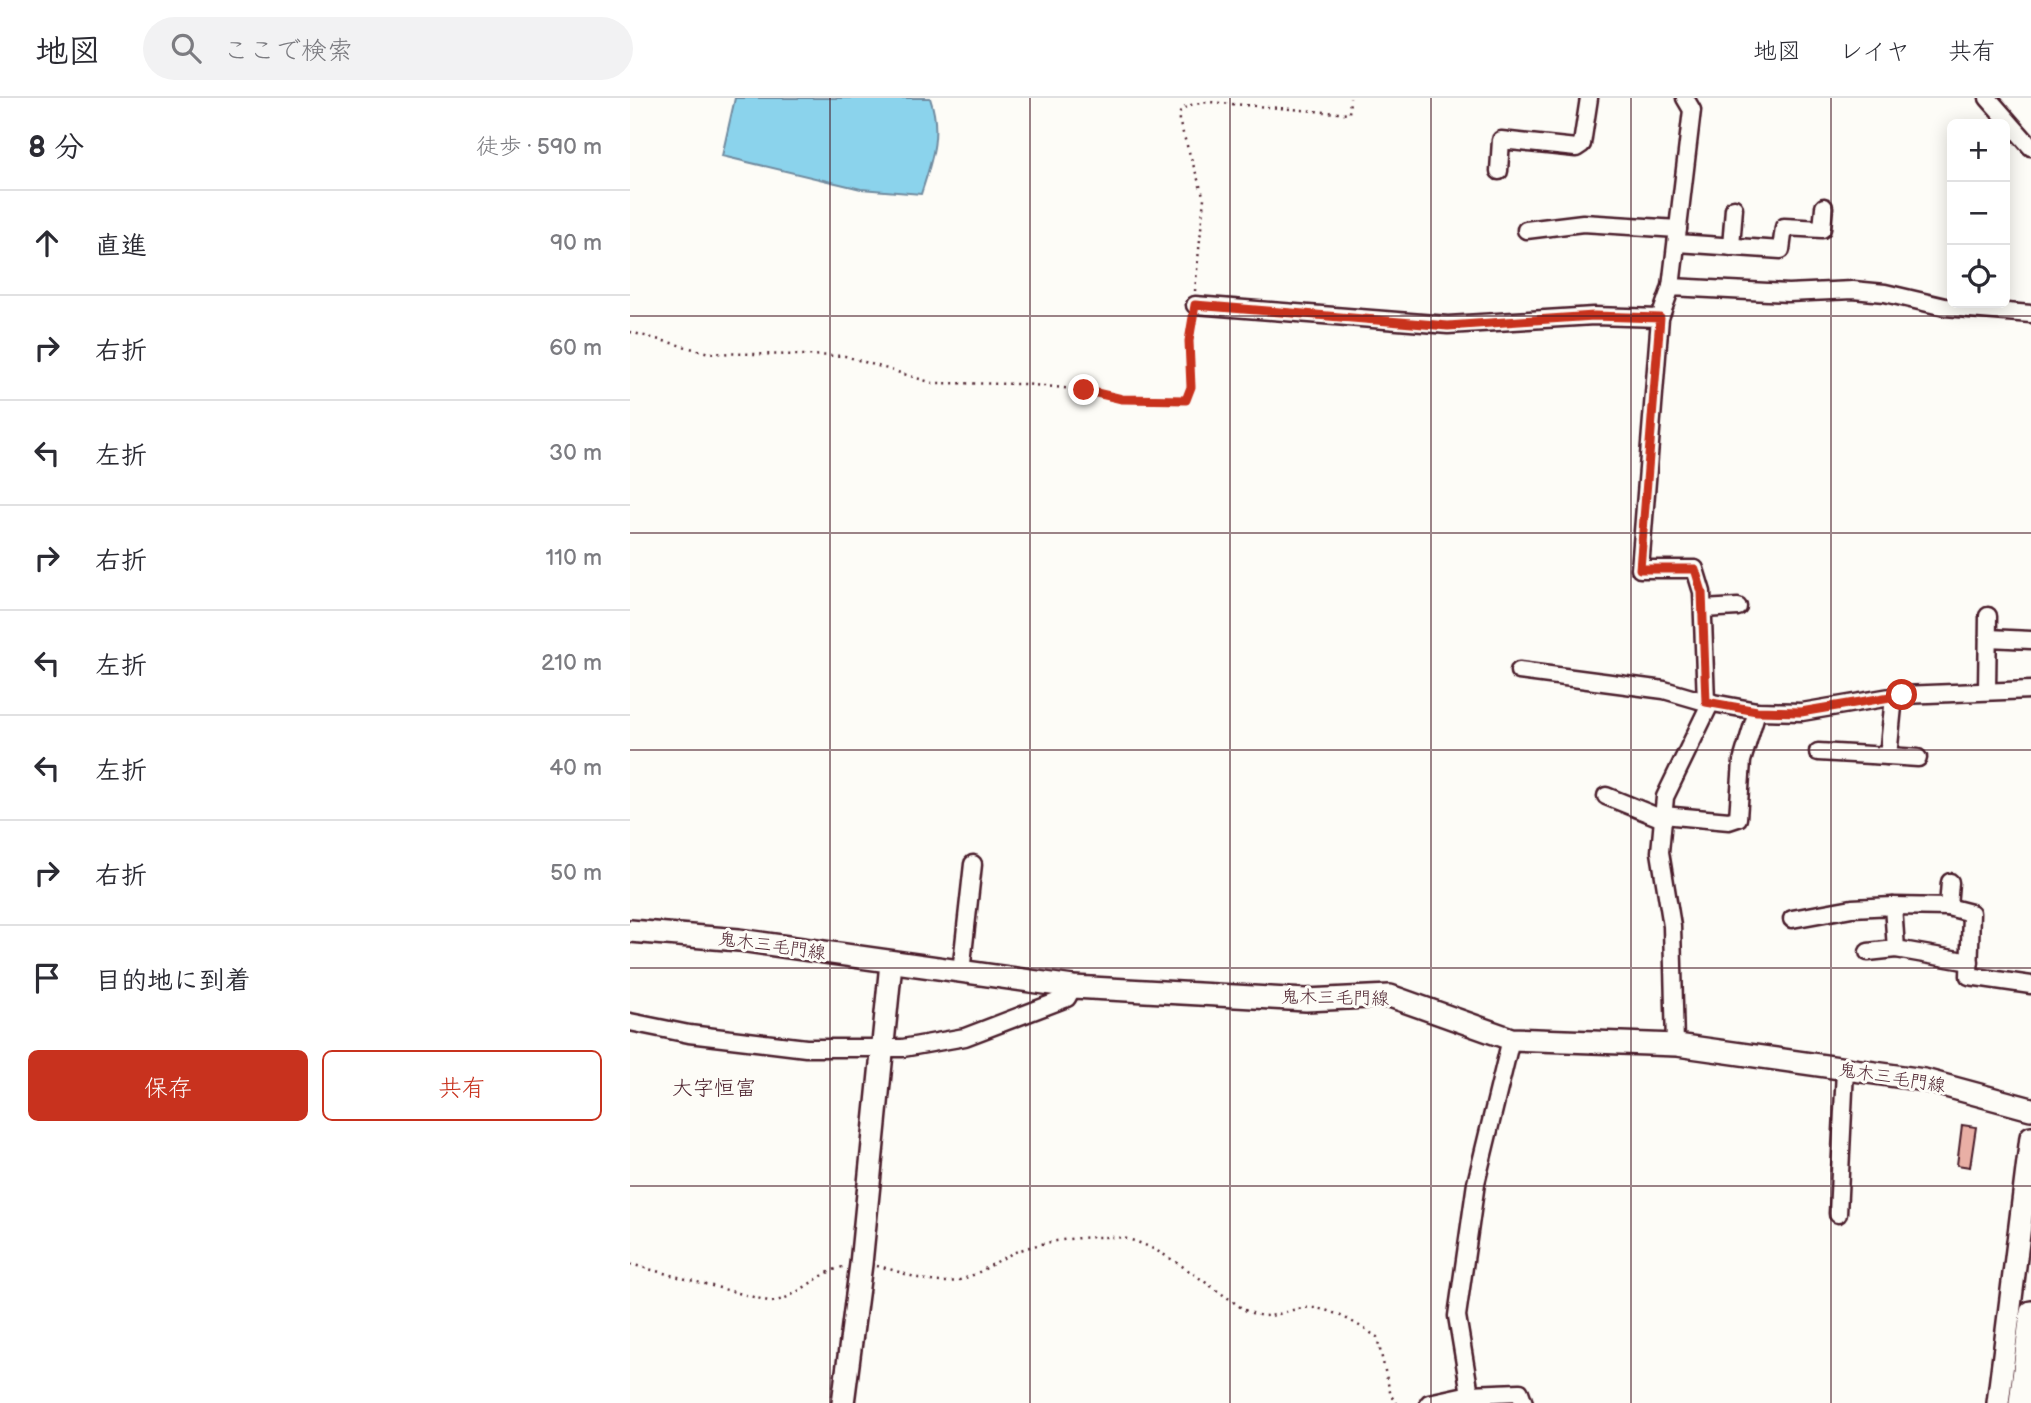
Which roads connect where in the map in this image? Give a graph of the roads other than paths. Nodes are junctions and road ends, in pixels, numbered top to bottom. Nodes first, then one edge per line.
1 (1589, 98) edge
2 (1685, 98) edge
3 (1988, 98) edge
4 (2031, 147) edge
5 (1499, 172) dead end
6 (1824, 207) dead end
7 (1734, 208) dead end
8 (1526, 230) dead end
9 (1677, 236) junction
10 (1731, 247) junction
11 (1671, 287) junction
12 (1195, 305) road end
13 (2031, 314) edge
14 (1660, 318) junction
15 (1738, 607) dead end
16 (1703, 609) junction
17 (1988, 616) dead end
18 (1988, 638) junction
19 (2031, 640) edge
20 (1519, 671) dead end
21 (1987, 690) junction
22 (2031, 690) edge
23 (1894, 697) junction
24 (1708, 702) junction
25 (1757, 711) junction
26 (1818, 752) dead end
27 (1888, 756) junction
28 (1918, 758) dead end
29 (1606, 796) dead end
30 (1663, 817) junction
31 (973, 864) dead end
32 (1950, 882) dead end
33 (1893, 906) junction
34 (1948, 907) junction
35 (1792, 919) dead end
36 (630, 931) edge
37 (1896, 949) junction
38 (1868, 952) dead end
39 (891, 962) junction
40 (1970, 962) junction
41 (961, 972) junction
42 (2031, 985) edge
43 (1073, 987) junction
44 (630, 1022) edge
45 (1511, 1039) junction
46 (1675, 1045) junction
47 (883, 1047) junction
48 (1845, 1070) junction
49 (2031, 1109) edge
50 (2031, 1137) edge
51 (1838, 1214) dead end
52 (2031, 1312) edge
53 (1471, 1398) edge
54 (844, 1403) edge
55 (1429, 1403) edge
56 (1524, 1403) edge
57 (1998, 1403) edge
58 (2020, 1403) edge

1 - 5 street
2 - 9 street
3 - 4 street
6 - 10 street
7 - 10 street
8 - 9 street
9 - 10 street
9 - 11 street
11 - 13 street
11 - 14 street
12 - 14 street
14 - 16 street
15 - 16 street
16 - 24 street
17 - 18 street
18 - 19 street
18 - 21 street
20 - 24 street
21 - 22 street
21 - 23 street
23 - 25 street
23 - 27 street
24 - 25 street
24 - 30 street
25 - 30 street
26 - 27 street
27 - 28 street
29 - 30 street
30 - 46 street
31 - 41 street
32 - 34 street
33 - 34 street
33 - 35 street
33 - 37 street
34 - 40 street
36 - 39 main road, 鬼木三毛門線
37 - 38 street
37 - 40 street
39 - 41 main road, 鬼木三毛門線
39 - 47 main road
40 - 42 street
41 - 43 main road, 鬼木三毛門線
43 - 45 main road, 鬼木三毛門線
43 - 47 street
44 - 47 street
45 - 46 main road, 鬼木三毛門線
45 - 53 street
46 - 48 main road, 鬼木三毛門線
47 - 54 main road
48 - 49 main road, 鬼木三毛門線
48 - 51 street
50 - 57 main road
52 - 58 main road
53 - 55 street
53 - 56 street

